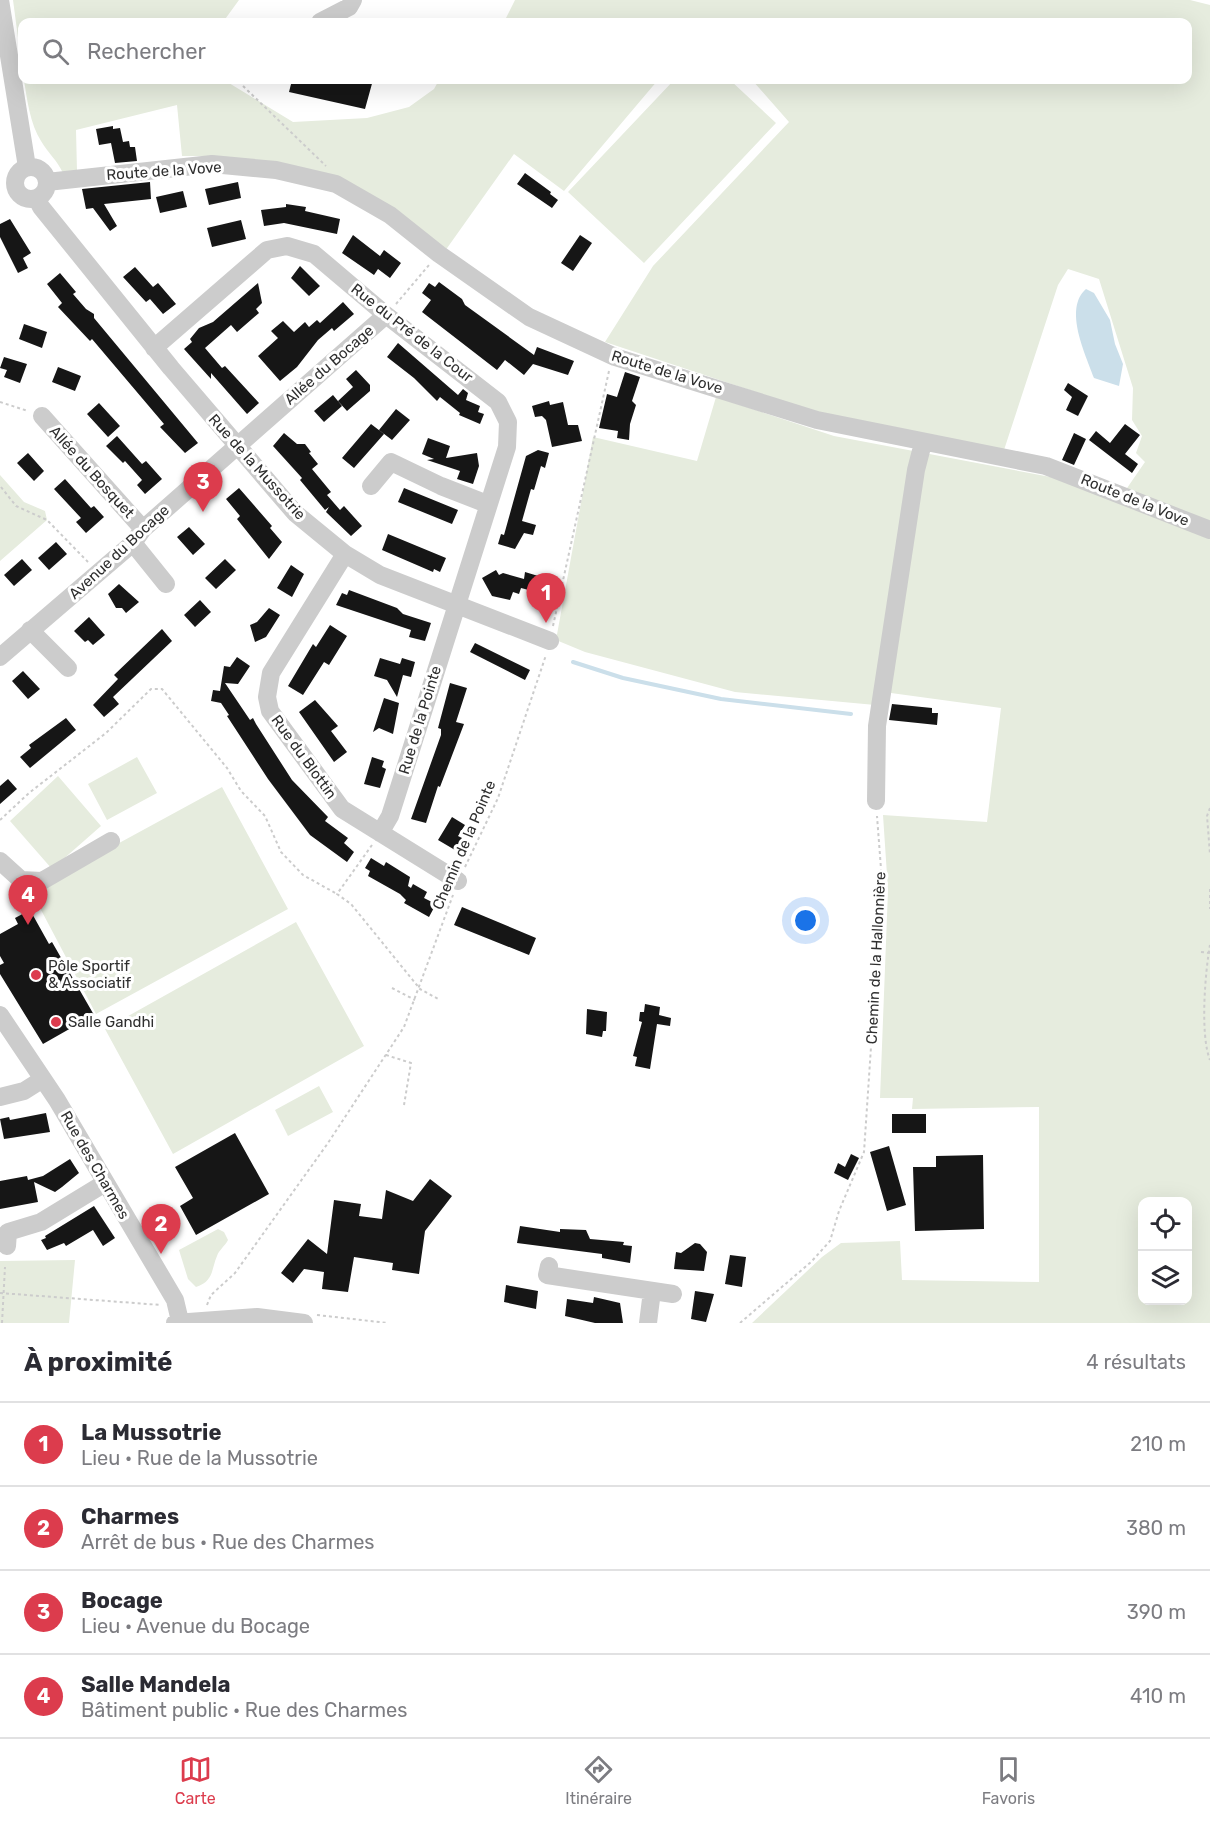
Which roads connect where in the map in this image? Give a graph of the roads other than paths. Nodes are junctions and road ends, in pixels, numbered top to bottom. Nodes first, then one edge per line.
1 (353, 0) edge
2 (0, 2) edge
3 (328, 18) edge
4 (27, 167) junction
5 (47, 182) junction
6 (8, 194) edge
7 (37, 199) junction
8 (386, 315) junction
9 (154, 348) junction
10 (42, 416) road end
11 (923, 443) junction
12 (237, 445) junction
13 (370, 486) dead end
14 (487, 504) junction
15 (1210, 530) edge
16 (138, 536) junction
17 (345, 554) junction
18 (166, 584) dead end
19 (455, 604) junction
20 (30, 630) junction
21 (550, 641) road end
22 (0, 657) edge
23 (68, 668) dead end
24 (876, 801) road end
25 (380, 833) junction
26 (111, 841) dead end
27 (0, 861) edge
28 (458, 881) road end
29 (0, 1015) edge
30 (43, 1079) junction
31 (0, 1097) edge
32 (105, 1183) junction
33 (5, 1237) edge
34 (549, 1266) dead end
35 (652, 1291) junction
36 (673, 1294) dead end
37 (177, 1322) edge
38 (304, 1323) edge
39 (648, 1323) edge

1 - 3 street
2 - 4 street
4 - 5 street
4 - 6 street
5 - 7 street
5 - 11 street, Route de la Vove
6 - 7 street
7 - 9 street, Rue de la Mussotrie
8 - 9 street, Rue du Pré de la Cour
8 - 12 street, Allée du Bocage
8 - 14 street, Rue du Pré de la Cour
9 - 12 street, Rue de la Mussotrie
10 - 16 street, Allée du Bosquet
11 - 15 street, Route de la Vove
11 - 24 street
12 - 16 street, Avenue du Bocage
12 - 17 street, Rue de la Mussotrie
13 - 14 street
14 - 19 street, Rue du Pré de la Cour
16 - 18 street, Allée du Bosquet
16 - 20 street, Avenue du Bocage
17 - 19 street, Rue de la Mussotrie
17 - 25 street, Rue du Blottin
19 - 21 street, Rue de la Mussotrie
19 - 25 street, Rue de la Pointe
20 - 22 street, Avenue du Bocage
20 - 23 street
25 - 28 street, Rue du Blottin
26 - 27 street
29 - 30 street, Rue des Charmes
30 - 31 street
30 - 32 street, Rue des Charmes
32 - 33 street
32 - 37 street, Rue des Charmes
34 - 35 street
35 - 36 street
35 - 39 street
37 - 38 street

